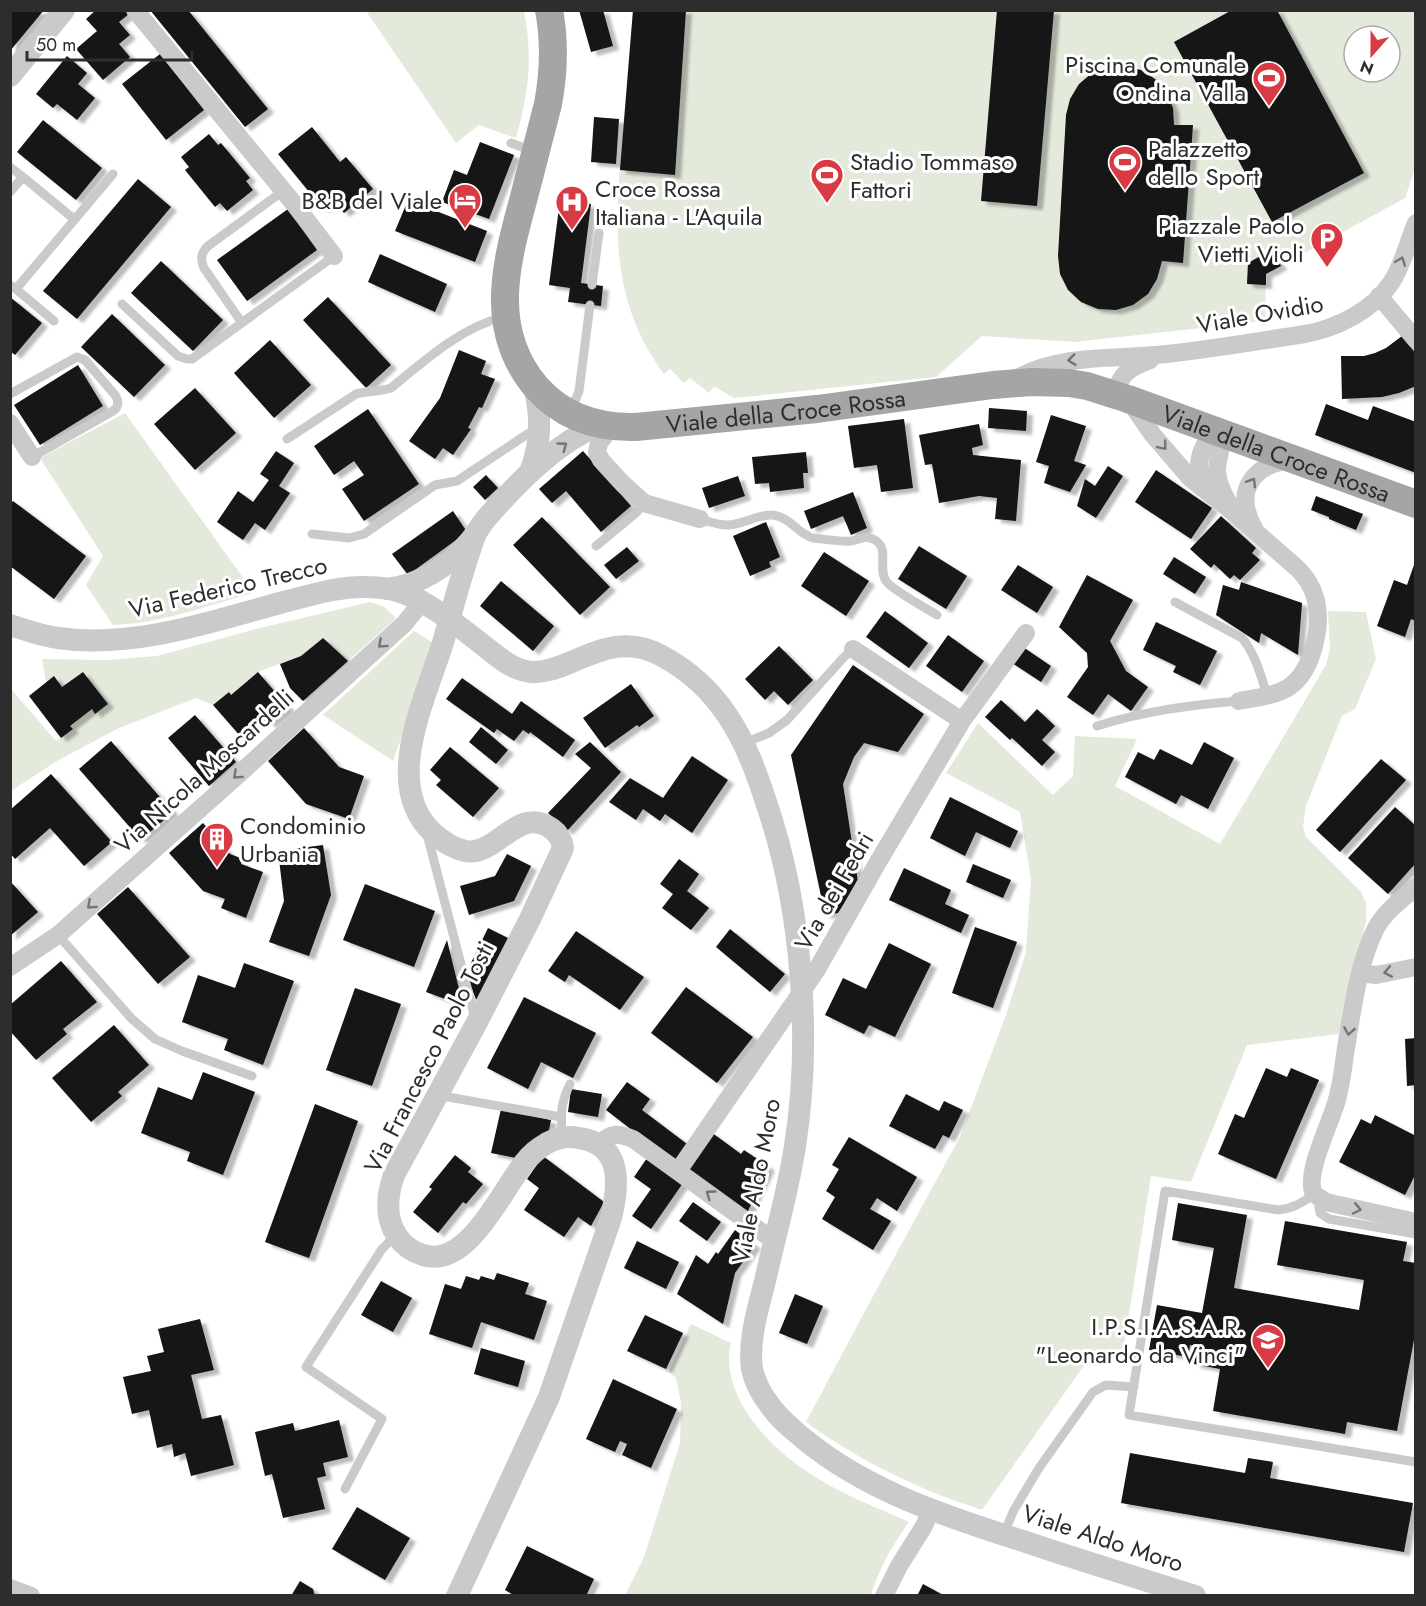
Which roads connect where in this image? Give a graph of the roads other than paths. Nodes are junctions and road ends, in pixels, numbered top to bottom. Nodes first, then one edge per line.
1 (64, 10) edge
2 (135, 10) edge
3 (549, 10) edge
4 (10, 76) edge
5 (10, 167) edge
6 (112, 174) dead end
7 (23, 177) junction
8 (283, 191) junction
9 (10, 192) edge
10 (74, 219) junction
11 (1416, 222) edge
12 (599, 233) dead end
13 (334, 256) joint
14 (592, 285) dead end
15 (13, 287) edge
16 (1379, 296) junction
17 (122, 304) dead end
18 (590, 305) dead end
19 (505, 316) junction
20 (54, 321) dead end
21 (242, 323) junction
22 (1416, 340) edge
23 (1166, 354) junction
24 (1131, 357) junction
25 (1008, 383) junction
26 (534, 385) junction
27 (10, 394) edge
28 (1115, 395) junction
29 (570, 414) junction
30 (10, 423) edge
31 (606, 425) junction
32 (540, 426) junction
33 (1219, 431) junction
34 (287, 439) dead end
35 (32, 457) joint
36 (1295, 459) junction
37 (530, 473) junction
38 (1206, 492) junction
39 (645, 503) junction
40 (1416, 504) edge
41 (1234, 513) junction
42 (700, 519) joint
43 (1254, 530) junction
44 (476, 533) junction
45 (312, 534) dead end
46 (597, 546) dead end
47 (440, 568) junction
48 (387, 589) junction
49 (422, 602) junction
50 (1175, 602) dead end
51 (937, 615) dead end
52 (449, 620) junction
53 (10, 625) edge
54 (1026, 633) dead end
55 (853, 649) joint
56 (1267, 695) junction
57 (1239, 701) joint
58 (962, 722) junction
59 (1097, 726) dead end
60 (744, 743) junction
61 (425, 825) junction
62 (1416, 887) edge
63 (58, 935) junction
64 (10, 967) edge
65 (1416, 967) edge
66 (1360, 973) junction
67 (801, 993) junction
68 (476, 1024) junction
69 (252, 1077) dead end
70 (570, 1084) dead end
71 (437, 1095) junction
72 (561, 1127) junction
73 (600, 1144) junction
74 (678, 1171) junction
75 (1318, 1197) junction
76 (1416, 1222) edge
77 (396, 1234) junction
78 (1416, 1234) edge
79 (774, 1241) junction
80 (1134, 1387) junction
81 (1416, 1462) edge
82 (345, 1489) dead end
83 (931, 1510) junction
84 (1004, 1535) junction
85 (10, 1588) edge
86 (31, 1596) edge
87 (457, 1596) edge
88 (884, 1596) edge
89 (1196, 1596) edge

1 - 4 street
2 - 8 street
3 - 19 main road, Viale della Croce Rossa
5 - 7 lane
6 - 10 lane
7 - 9 lane
7 - 10 lane
8 - 13 street
8 - 21 lane
10 - 15 lane
16 -> 11 street, Viale Ovidio
12 - 14 lane
13 - 21 lane
15 - 20 lane
16 - 22 street
16 - 23 street, Viale Ovidio
17 - 21 lane
18 - 29 lane
19 - 26 main road, Viale della Croce Rossa
19 - 34 lane
23 - 24 street, Viale Ovidio
23 - 28 street, Viale Ovidio
24 -> 25 street, Viale Ovidio
24 - 28 street, Viale Ovidio
25 - 28 main road, Viale della Croce Rossa
25 - 31 main road, Viale della Croce Rossa
26 - 29 main road, Viale della Croce Rossa
26 - 32 street, Via Francesco Paolo Tosti
27 - 35 lane
28 - 33 main road, Viale della Croce Rossa
28 -> 38 street
29 - 31 main road, Viale della Croce Rossa
30 - 35 street
37 -> 31 street, Via Francesco Paolo Tosti
31 - 39 street
32 - 37 street, Via Francesco Paolo Tosti
32 - 45 lane
33 - 36 main road, Viale della Croce Rossa
33 - 38 street
33 - 41 street
36 - 40 main road, Viale della Croce Rossa
43 -> 36 street
37 - 44 street, Via Francesco Paolo Tosti
38 - 41 street
39 - 42 street
39 - 46 lane
41 - 43 street
42 - 51 lane
43 - 56 street
44 - 47 street, Via Francesco Paolo Tosti
44 - 52 street, Via Francesco Paolo Tosti
47 - 48 street, Via Francesco Paolo Tosti
47 - 49 street, Via Francesco Paolo Tosti
48 - 49 street, Via Federico Trecco
48 - 53 street, Via Federico Trecco
49 - 52 street, Viale Aldo Moro
49 -> 63 street, Via Nicola Moscardelli
50 - 56 lane
52 - 60 street, Viale Aldo Moro
52 - 61 street, Via Francesco Paolo Tosti
54 - 58 street, Via dei Fedri
55 - 58 street
55 - 60 lane
56 - 57 street
57 - 59 lane
58 - 67 street, Via dei Fedri
60 - 67 street, Viale Aldo Moro
61 - 68 lane
61 - 68 street, Via Francesco Paolo Tosti
62 - 66 street
63 - 64 street, Via Nicola Moscardelli
63 - 69 lane
65 -> 66 street
66 -> 75 street
67 - 74 street, Via dei Fedri
67 - 79 street, Viale Aldo Moro
68 - 71 street, Via Francesco Paolo Tosti
70 - 72 lane
71 - 72 lane
71 - 77 street, Via Francesco Paolo Tosti
72 - 73 street
72 - 77 street
73 - 74 street
73 - 87 street
79 -> 74 street
75 -> 76 street
75 - 78 lane
75 - 80 lane
77 - 82 lane
79 - 83 street, Viale Aldo Moro
80 - 81 lane
80 - 84 lane
83 - 84 street, Viale Aldo Moro
83 - 88 street
84 - 89 street, Viale Aldo Moro
85 - 86 street

